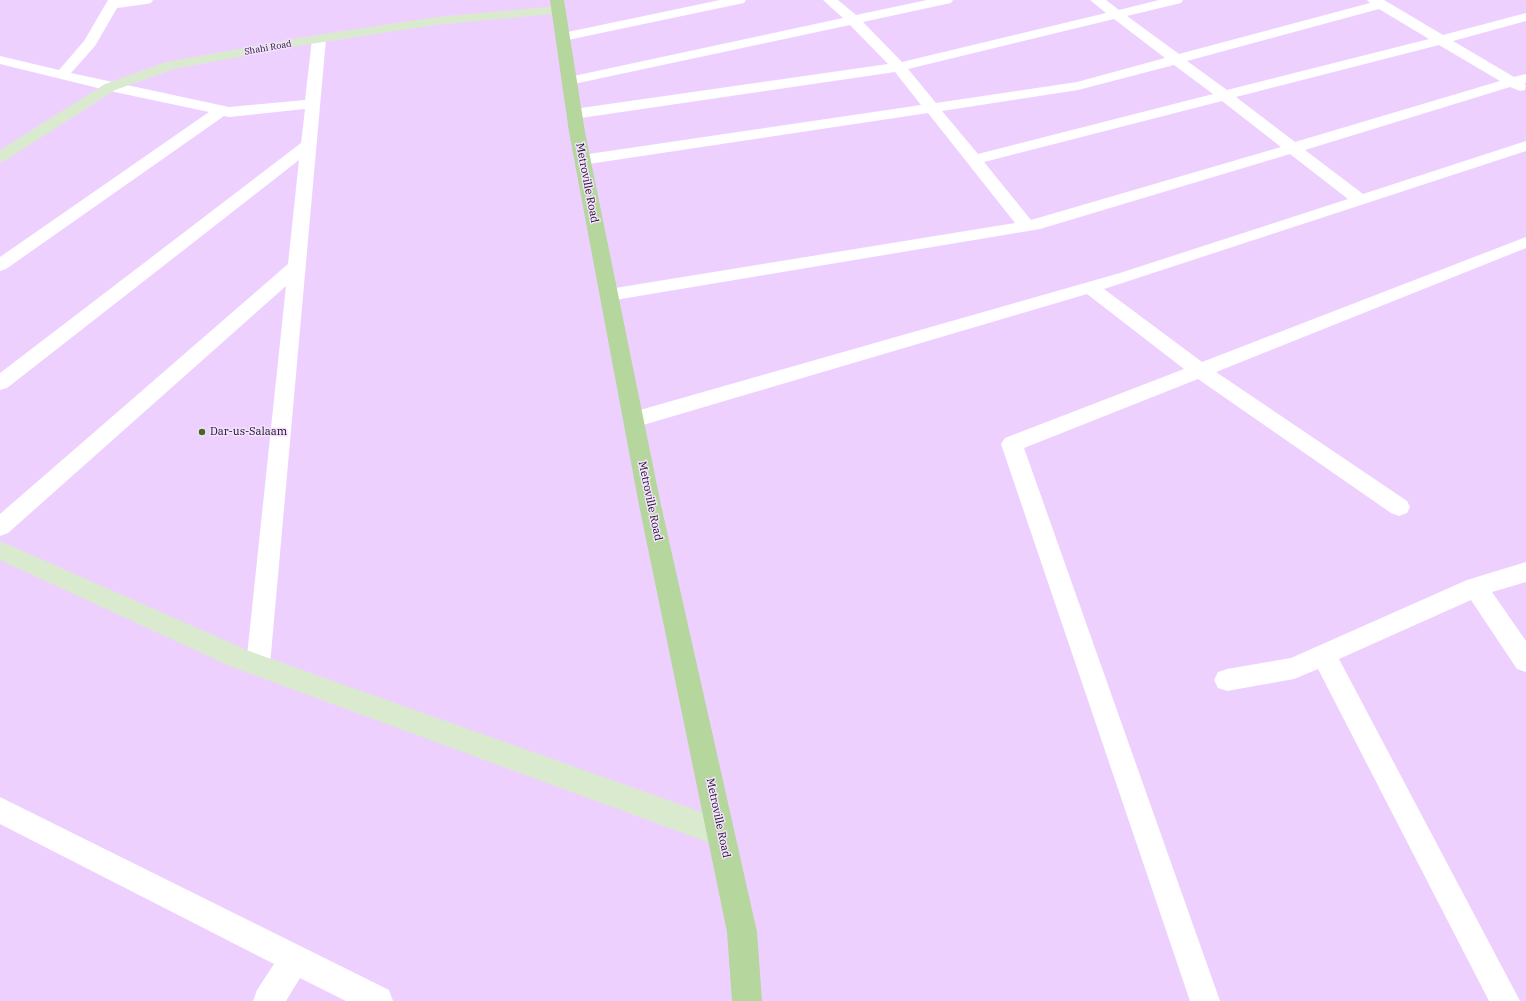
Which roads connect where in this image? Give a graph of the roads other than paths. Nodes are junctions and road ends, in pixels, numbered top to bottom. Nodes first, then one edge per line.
1 (146, 0) edge
2 (740, 0) edge
3 (830, 0) edge
4 (946, 0) edge
5 (1097, 0) edge
6 (1176, 0) edge
7 (114, 2) edge
8 (1377, 2) edge
9 (558, 5) edge
10 (1117, 14) junction
11 (1526, 17) edge
12 (852, 19) junction
13 (563, 37) junction
14 (319, 39) junction
15 (1441, 40) junction
16 (1176, 59) junction
17 (4, 64) edge
18 (899, 67) junction
19 (62, 75) junction
20 (569, 81) junction
21 (1522, 84) edge
22 (110, 87) junction
23 (1225, 96) junction
24 (313, 104) junction
25 (933, 108) junction
26 (221, 111) junction
27 (574, 114) junction
28 (308, 145) junction
29 (1526, 146) edge
30 (1293, 148) junction
31 (0, 157) edge
32 (582, 160) junction
33 (974, 160) junction
34 (1360, 200) junction
35 (1027, 226) junction
36 (1526, 242) edge
37 (0, 265) edge
38 (297, 266) junction
39 (1089, 287) junction
40 (609, 295) junction
41 (1199, 370) junction
42 (0, 383) edge
43 (633, 420) junction
44 (1399, 508) dead end
45 (0, 527) edge
46 (0, 550) edge
47 (1526, 572) edge
48 (1475, 587) junction
49 (1324, 655) junction
50 (1526, 661) edge
51 (258, 666) junction
52 (1227, 680) dead end
53 (0, 810) edge
54 (721, 833) junction
55 (295, 959) junction
56 (268, 1001) edge
57 (378, 1001) edge
58 (747, 1001) edge
59 (1205, 1001) edge
60 (1505, 1001) edge

1 - 7 street
2 - 13 street
3 - 12 street
4 - 12 street
5 - 10 street
6 - 10 street
7 - 19 street
8 - 15 street
8 - 16 street
9 - 13 main road, Metroville Road
9 - 14 street, Shahi Road
10 - 16 street
10 - 18 street
11 - 15 street
12 - 18 street
12 - 20 street
13 - 20 main road, Metroville Road
14 - 22 street, Shahi Road
14 - 24 street
15 - 21 street
15 - 23 street
16 - 23 street
16 - 25 street
17 - 19 street
18 - 25 street
18 - 27 street
19 - 22 street
20 - 27 main road, Metroville Road
21 - 30 street
22 - 26 street
22 - 31 street, Shahi Road
23 - 30 street
23 - 33 street
24 - 26 street
24 - 28 street
25 - 32 street
25 - 33 street
26 - 37 street
27 - 32 main road, Metroville Road
28 - 38 street
28 - 42 street
29 - 34 street
30 - 34 street
30 - 35 street
32 - 40 main road, Metroville Road
33 - 35 street
34 - 39 street
35 - 40 street
36 - 41 street
38 - 45 street
38 - 51 street
39 - 41 street
39 - 43 street
40 - 43 main road, Metroville Road
41 - 44 street
41 - 59 street
43 - 54 main road, Metroville Road
46 - 51 street
47 - 48 street
48 - 49 street
48 - 50 street
49 - 52 street
49 - 60 street
51 - 54 street
53 - 55 street
54 - 58 main road, Metroville Road
55 - 56 street
55 - 57 street

